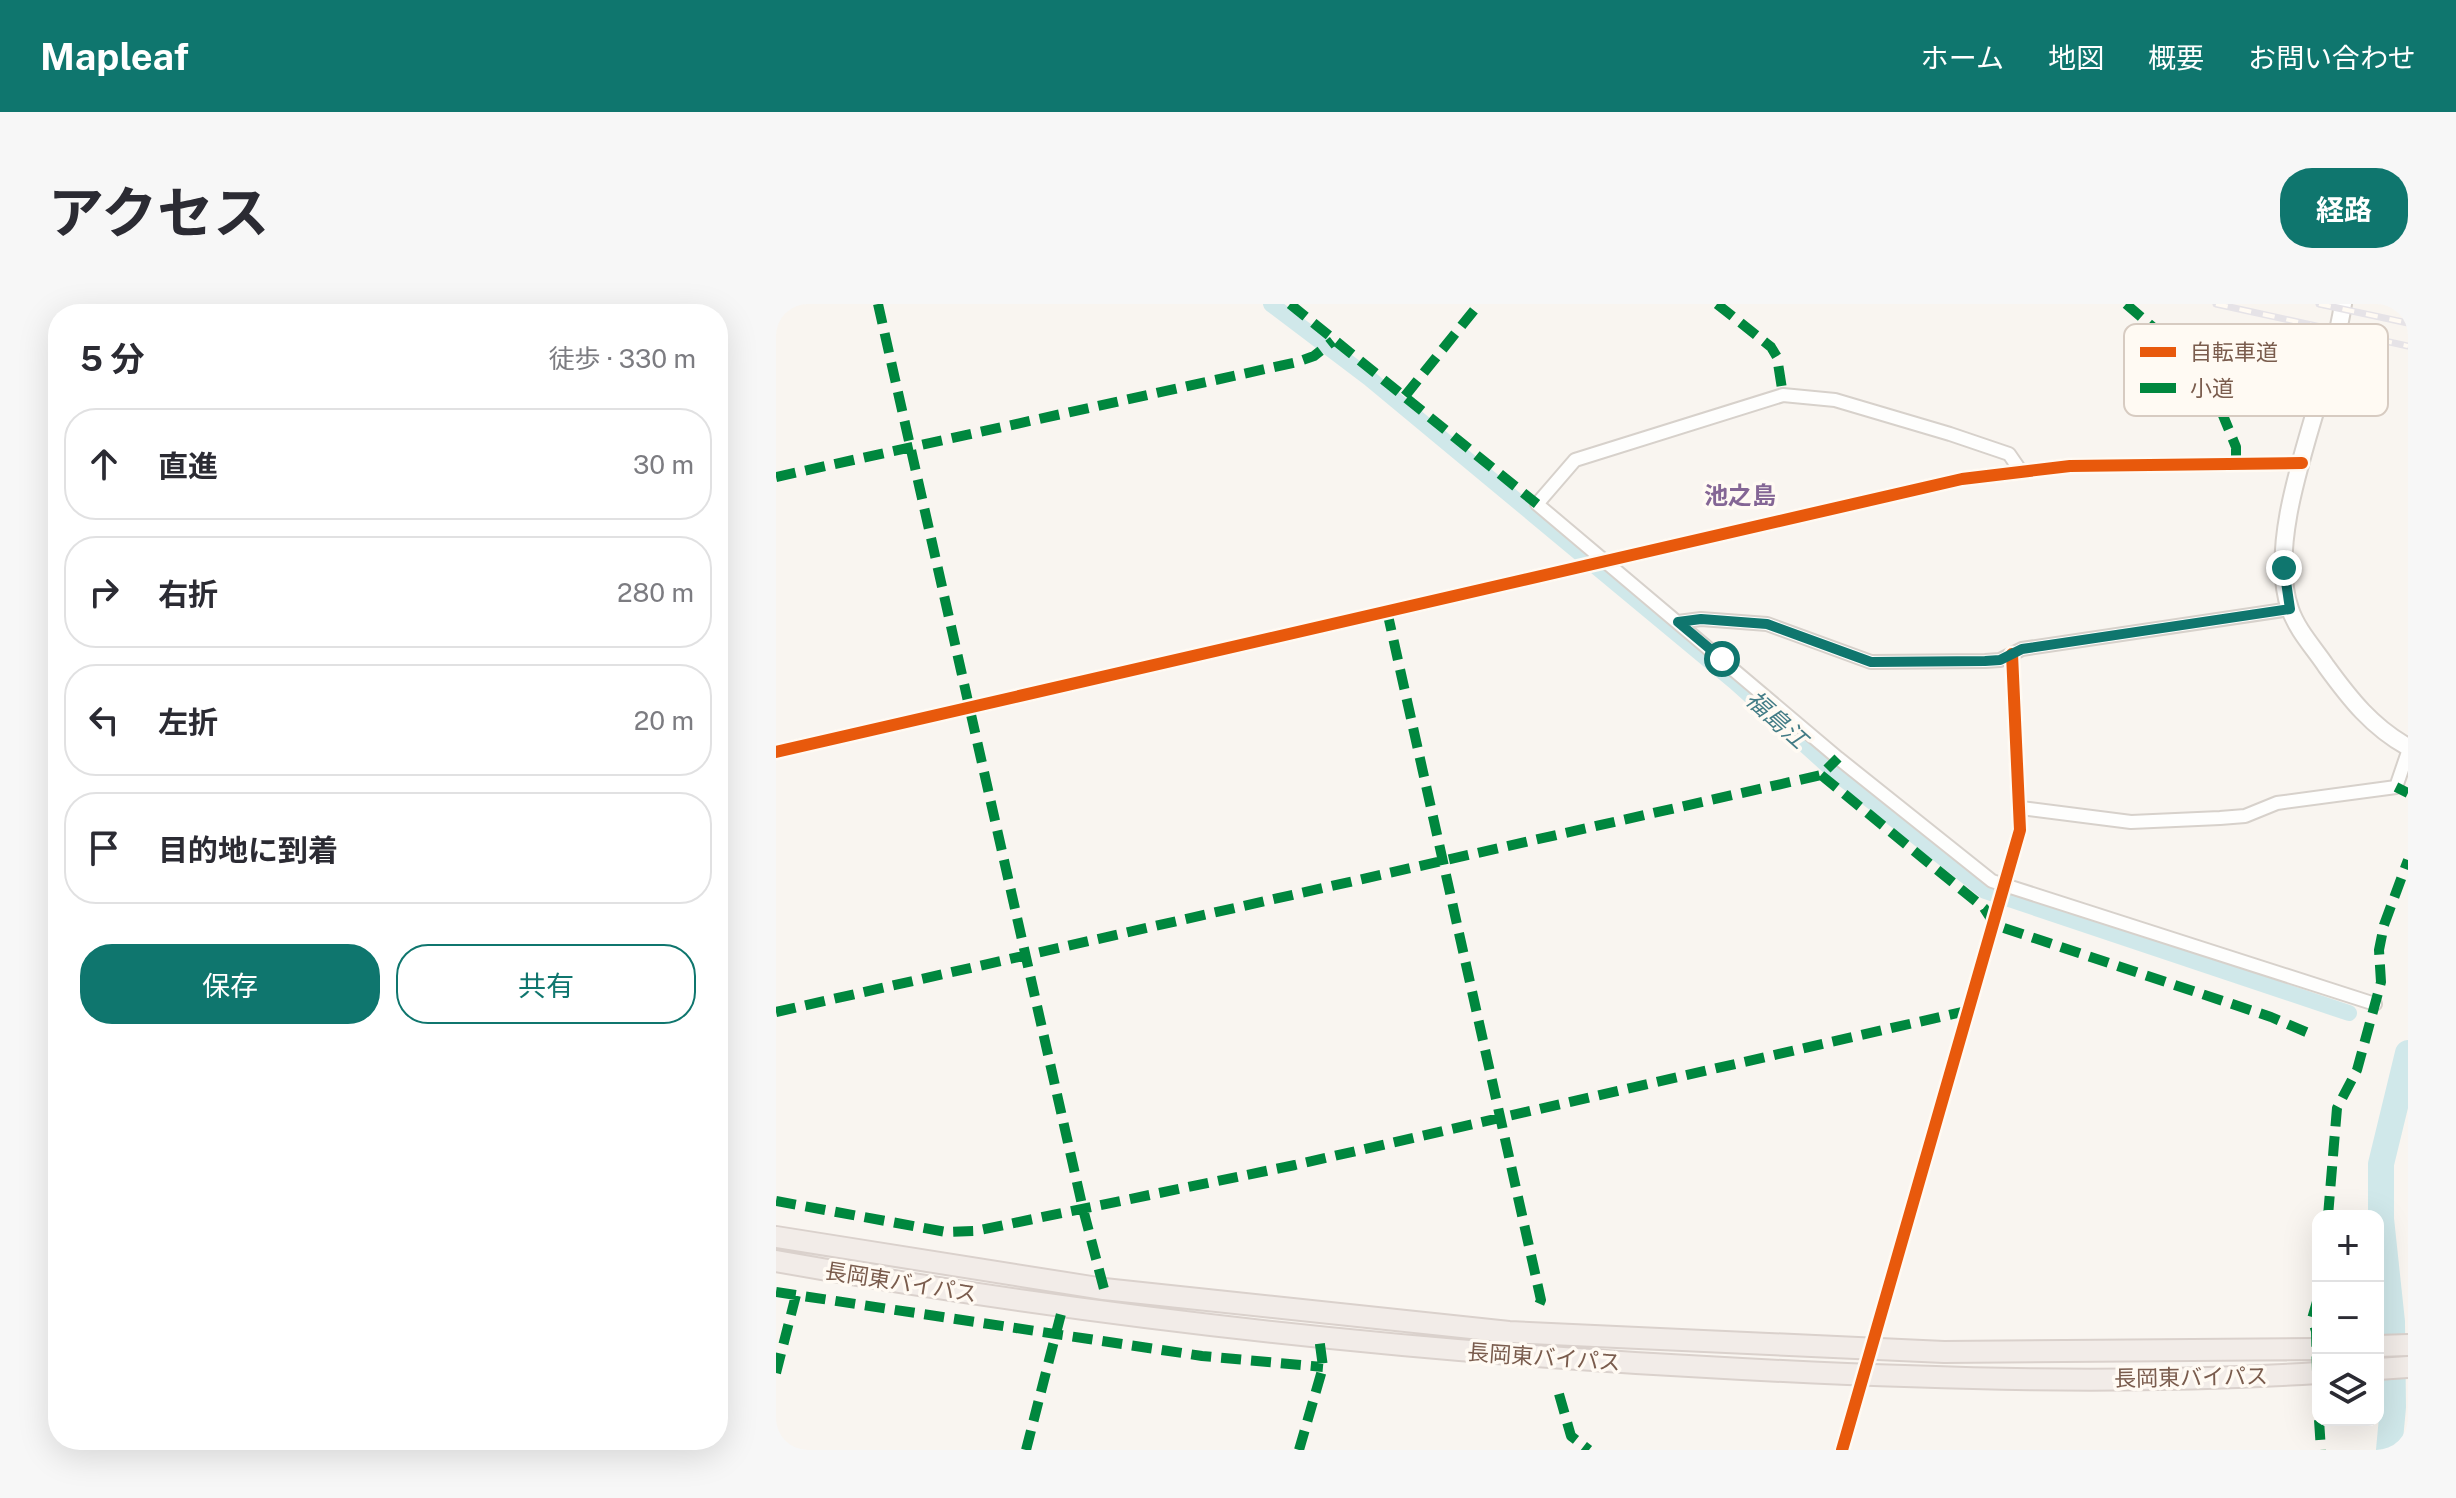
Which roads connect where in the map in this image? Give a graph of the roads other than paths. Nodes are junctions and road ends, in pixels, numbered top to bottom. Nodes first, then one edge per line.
1 (2343, 304) edge
2 (2340, 324) edge
3 (2316, 416) edge
4 (2302, 463) junction
5 (2020, 470) junction
6 (1604, 561) junction
7 (2290, 609) junction
8 (1678, 622) junction
9 (2012, 654) junction
10 (2408, 749) edge
11 (776, 752) edge
12 (2021, 808) junction
13 (2004, 886) junction
14 (2375, 1004) dead end
15 (776, 1237) edge
16 (776, 1261) edge
17 (2408, 1345) edge
18 (2384, 1346) edge
19 (1874, 1349) junction
20 (2311, 1349) edge
21 (2408, 1367) edge
22 (2384, 1369) edge
23 (2311, 1373) edge
24 (1865, 1375) junction
25 (1842, 1450) edge

1 - 2 street
3 - 4 street
4 - 5 street
4 - 7 street
5 - 6 street
5 - 6 street
6 - 8 street
6 - 11 street
7 - 9 street
7 - 10 street
8 - 9 street
8 - 13 street
9 - 12 street
10 - 12 street
12 - 13 street
13 - 14 street
13 - 19 street
15 - 19 highway, 長岡東バイパス
16 - 24 highway, 長岡東バイパス
17 - 18 highway
19 - 20 highway, 長岡東バイパス
19 - 24 street
21 - 22 highway
23 - 24 highway, 長岡東バイパス
24 - 25 street

